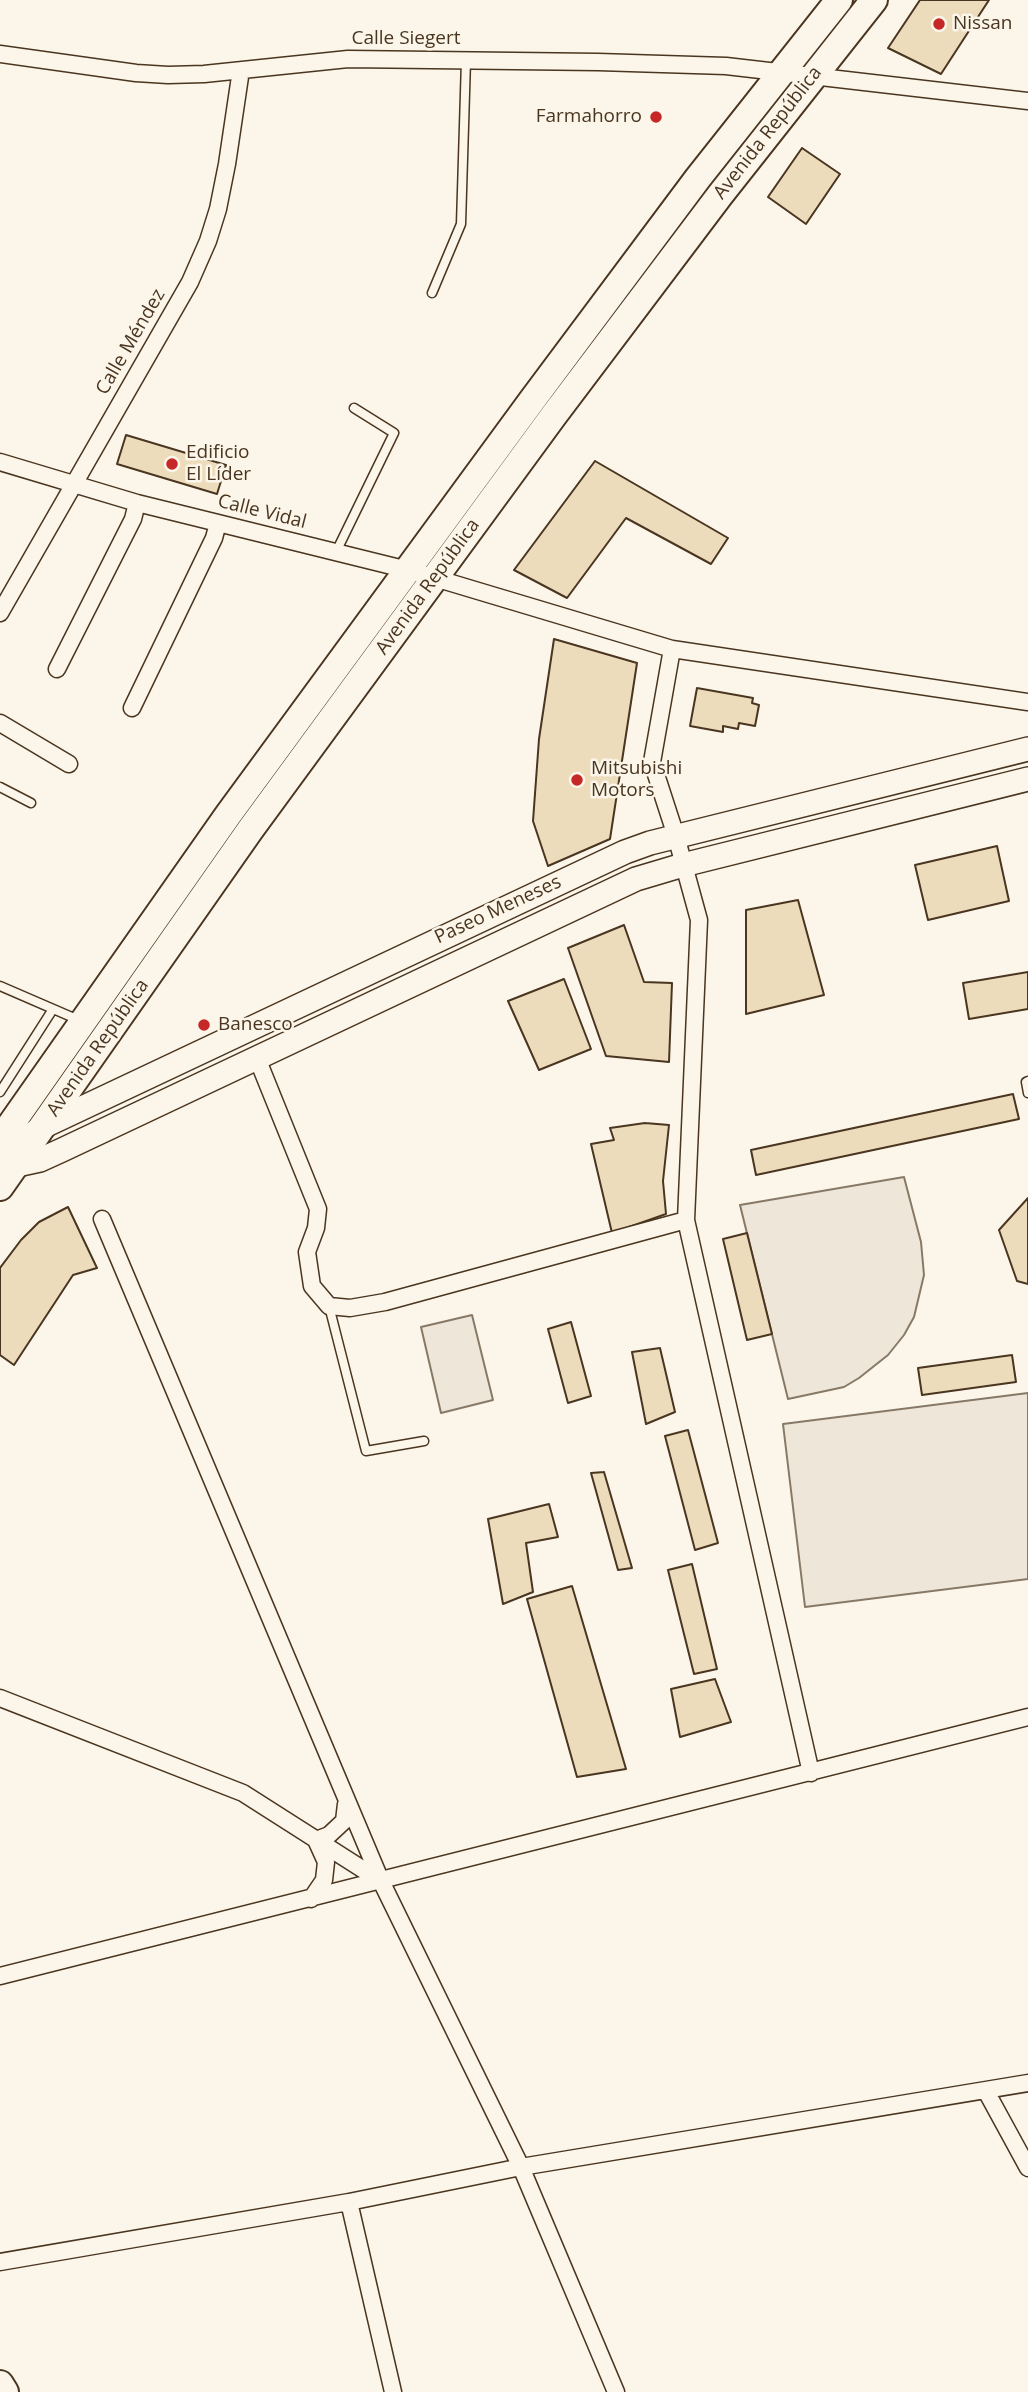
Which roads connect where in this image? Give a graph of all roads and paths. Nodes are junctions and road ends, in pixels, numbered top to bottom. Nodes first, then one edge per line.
1 (839, 0) edge
2 (874, 0) edge
3 (0, 54) edge
4 (466, 61) junction
5 (241, 70) junction
6 (783, 72) junction
7 (814, 76) junction
8 (1028, 101) edge
9 (432, 292) dead end
10 (354, 408) dead end
11 (0, 462) edge
12 (75, 485) junction
13 (137, 503) junction
14 (218, 523) junction
15 (336, 552) junction
16 (408, 570) junction
17 (435, 578) junction
18 (0, 613) edge
19 (672, 649) junction
20 (57, 669) dead end
21 (1028, 702) edge
22 (132, 708) dead end
23 (0, 723) edge
24 (1028, 749) edge
25 (69, 764) dead end
26 (1028, 779) edge
27 (0, 787) edge
28 (31, 803) dead end
29 (676, 836) junction
30 (683, 865) junction
31 (0, 986) edge
32 (53, 1009) junction
33 (83, 1022) junction
34 (257, 1058) junction
35 (1028, 1082) edge
36 (0, 1092) edge
37 (1028, 1093) edge
38 (42, 1127) junction
39 (0, 1140) edge
40 (4, 1169) edge
41 (102, 1219) dead end
42 (686, 1220) junction
43 (329, 1306) junction
44 (424, 1441) dead end
45 (0, 1698) edge
46 (1028, 1717) edge
47 (811, 1773) junction
48 (346, 1802) junction
49 (316, 1840) junction
50 (381, 1881) junction
51 (311, 1899) junction
52 (0, 1976) edge
53 (1028, 2083) edge
54 (986, 2091) junction
55 (521, 2168) junction
56 (1028, 2168) edge
57 (349, 2202) junction
58 (0, 2262) edge
59 (0, 2384) edge
60 (5, 2392) edge
61 (393, 2392) edge
62 (617, 2392) edge

1 - 6 main road, Avenida República
2 - 7 main road, Avenida República
3 - 5 street, Calle Siegert
4 - 5 street, Calle Siegert
4 - 6 street, Calle Siegert
4 - 9 lane
5 - 12 street, Calle Méndez
6 - 7 street, Calle Siegert
6 - 16 main road, Avenida República
7 - 8 street, Calle Siegert
7 - 17 main road, Avenida República
10 - 15 lane
11 - 12 street, Calle Vidal
12 - 13 street, Calle Vidal
12 - 18 street, Calle Méndez
13 - 14 street, Calle Vidal
13 - 20 street
14 - 15 street, Calle Vidal
14 - 22 street
15 - 16 street, Calle Vidal
16 - 17 street, Calle Vidal
16 - 33 main road, Avenida República
17 - 19 street, Calle Vidal
17 - 38 main road, Avenida República
19 - 21 street, Calle Vidal
19 - 29 street
23 - 25 street
24 - 29 street, Paseo Meneses
26 - 30 street, Paseo Meneses
27 - 28 lane
29 - 30 street
29 - 38 street, Paseo Meneses
30 - 34 street, Paseo Meneses
30 - 42 street
31 - 32 lane
32 - 33 lane
32 - 36 lane
33 - 39 main road, Avenida República
34 - 40 street, Paseo Meneses
34 - 43 street
35 - 37 lane
38 - 40 main road, Avenida República
41 - 48 street
42 - 43 street
42 - 47 street
43 - 44 lane
45 - 49 street
46 - 47 street
47 - 50 street
48 - 49 street
48 - 50 street
49 - 50 street
49 - 51 street
50 - 51 street
50 - 55 street
51 - 52 street
53 - 54 street
54 - 55 street
54 - 56 street
55 - 57 street
55 - 62 street
57 - 58 street
57 - 61 street
59 - 60 main road

